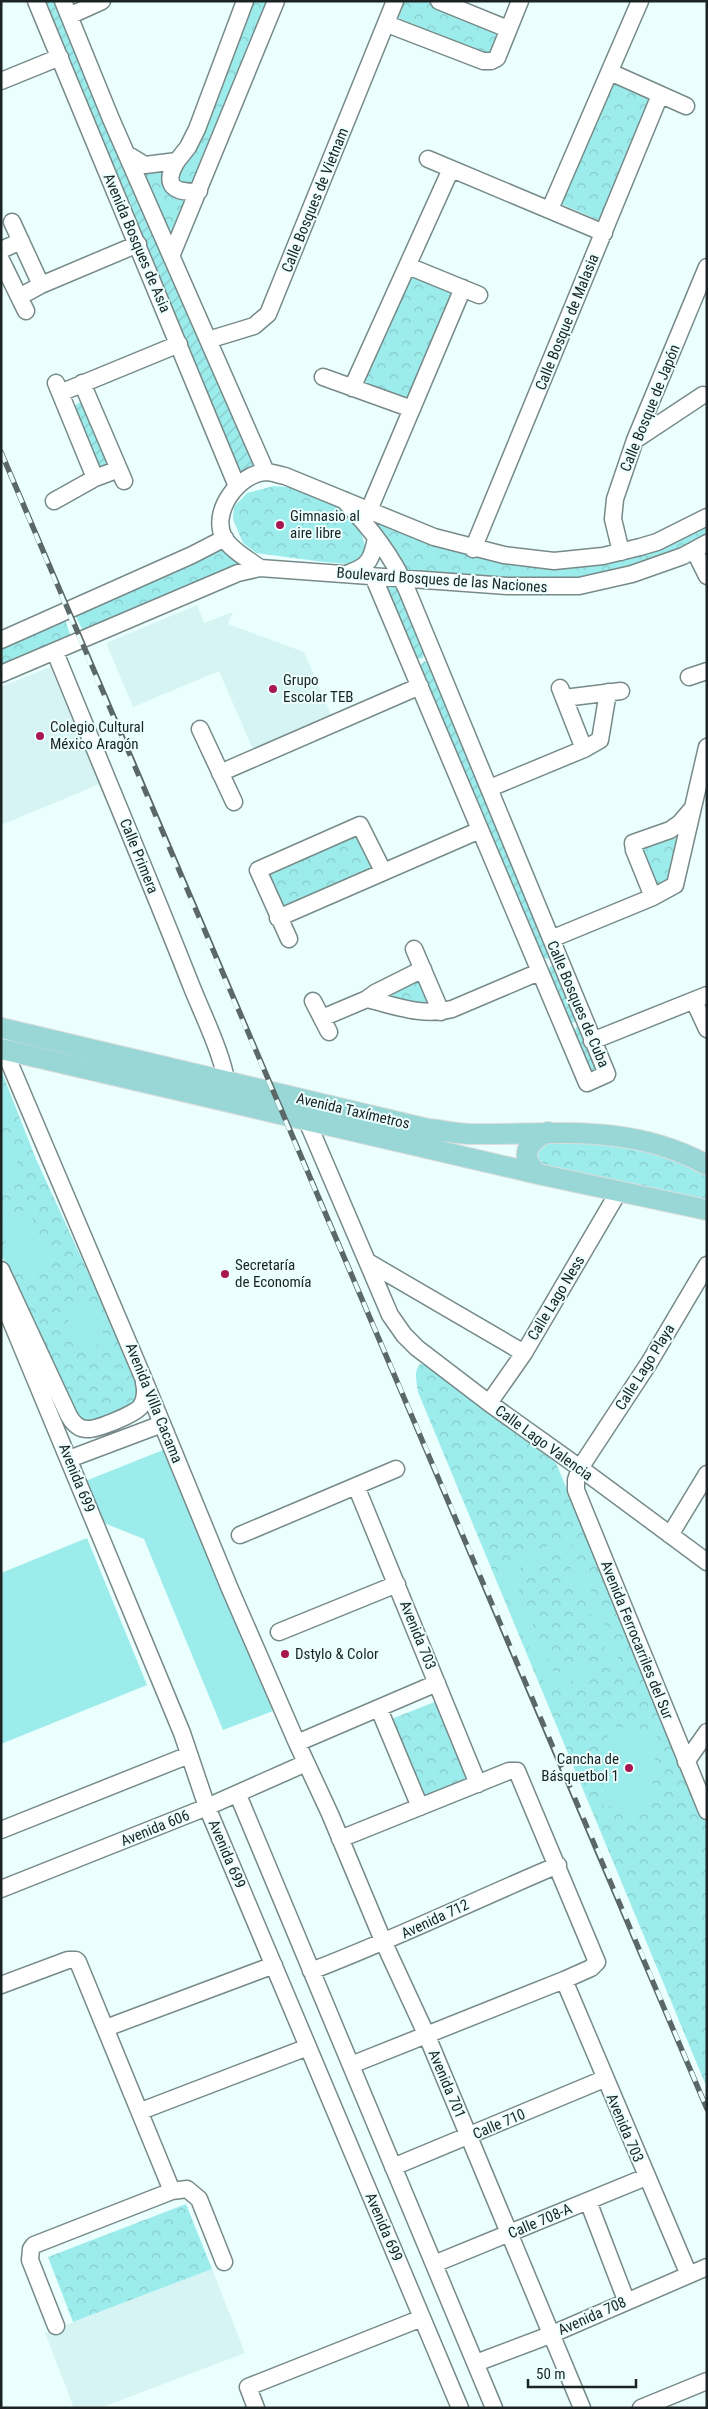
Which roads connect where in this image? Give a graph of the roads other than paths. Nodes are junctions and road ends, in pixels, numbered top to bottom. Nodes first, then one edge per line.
1 (36, 1) edge
2 (102, 1) edge
3 (245, 1) edge
4 (276, 1) edge
5 (396, 1) edge
6 (439, 1) edge
7 (520, 1) edge
8 (640, 1) edge
9 (66, 8) edge
10 (387, 24) junction
11 (508, 29) junction
12 (60, 57) junction
13 (610, 72) junction
14 (1, 81) edge
15 (660, 95) junction
16 (686, 106) dead end
17 (127, 154) junction
18 (428, 159) dead end
19 (177, 161) junction
20 (451, 169) junction
21 (199, 191) junction
22 (550, 209) junction
23 (12, 222) dead end
24 (604, 233) junction
25 (20, 241) junction
26 (138, 244) junction
27 (1, 250) edge
28 (172, 254) junction
29 (1, 260) edge
30 (408, 266) junction
31 (707, 267) edge
32 (41, 285) junction
33 (462, 288) junction
34 (479, 295) dead end
35 (208, 340) junction
36 (180, 344) junction
37 (323, 377) dead end
38 (82, 383) junction
39 (352, 388) junction
40 (703, 395) dead end
41 (412, 409) junction
42 (635, 440) junction
43 (266, 472) junction
44 (96, 478) junction
45 (236, 484) junction
46 (344, 500) junction
47 (54, 501) dead end
48 (369, 510) junction
49 (707, 517) edge
50 (225, 538) junction
51 (376, 538) junction
52 (701, 547) edge
53 (473, 549) junction
54 (621, 552) junction
55 (260, 568) junction
56 (347, 574) junction
57 (372, 576) junction
58 (707, 576) edge
59 (402, 578) junction
60 (1, 640) edge
61 (55, 652) junction
62 (707, 670) edge
63 (1, 674) edge
64 (689, 677) dead end
65 (420, 686) junction
66 (200, 729) dead end
67 (707, 747) edge
68 (584, 749) junction
69 (220, 773) junction
70 (490, 788) junction
71 (234, 802) dead end
72 (693, 807) junction
73 (480, 830) junction
74 (383, 871) junction
75 (653, 898) junction
76 (278, 918) junction
77 (289, 939) dead end
78 (550, 939) junction
79 (414, 948) dead end
80 (423, 969) junction
81 (539, 972) junction
82 (701, 998) edge
83 (367, 1000) junction
84 (314, 1001) dead end
85 (440, 1012) junction
86 (1, 1028) edge
87 (707, 1029) edge
88 (592, 1041) junction
89 (2, 1048) edge
90 (227, 1082) junction
91 (227, 1103) junction
92 (306, 1121) junction
93 (548, 1132) junction
94 (707, 1165) edge
95 (538, 1174) junction
96 (619, 1191) junction
97 (707, 1210) edge
98 (368, 1262) junction
99 (707, 1265) edge
100 (1, 1270) edge
101 (1, 1297) edge
102 (524, 1353) junction
103 (142, 1375) junction
104 (489, 1404) junction
105 (162, 1424) junction
106 (70, 1459) junction
107 (580, 1468) junction
108 (396, 1470) dead end
109 (707, 1474) edge
110 (356, 1486) junction
111 (240, 1535) dead end
112 (670, 1535) junction
113 (707, 1562) edge
114 (397, 1584) junction
115 (279, 1632) dead end
116 (437, 1682) junction
117 (379, 1708) junction
118 (707, 1732) edge
119 (297, 1743) junction
120 (189, 1755) junction
121 (306, 1762) junction
122 (686, 1762) junction
123 (478, 1784) junction
124 (238, 1795) junction
125 (420, 1806) junction
126 (207, 1808) junction
127 (707, 1811) edge
128 (1, 1830) edge
129 (340, 1839) junction
130 (558, 1865) junction
131 (1, 1890) edge
132 (384, 1943) junction
133 (274, 1965) junction
134 (312, 1971) junction
135 (564, 1980) junction
136 (1, 1985) edge
137 (106, 2028) junction
138 (427, 2036) junction
139 (308, 2046) junction
140 (351, 2066) junction
141 (604, 2079) junction
142 (141, 2111) junction
143 (469, 2136) junction
144 (393, 2167) junction
145 (646, 2177) junction
146 (172, 2191) junction
147 (588, 2201) junction
148 (509, 2234) junction
149 (224, 2262) dead end
150 (434, 2264) junction
151 (707, 2267) edge
152 (689, 2275) junction
153 (626, 2300) junction
154 (422, 2318) junction
155 (56, 2326) dead end
156 (550, 2335) junction
157 (476, 2364) junction
158 (707, 2380) edge
159 (455, 2406) edge
160 (256, 2408) edge
161 (494, 2408) edge
162 (582, 2408) edge
163 (641, 2408) edge

1 - 12 street, Avenida Bosques de Asia
2 - 9 street
3 - 19 street
4 - 21 street
5 - 10 street, Calle Bosques de Vietnam
6 - 11 street
7 - 11 street
8 - 13 street
9 - 17 street, Avenida Bosques de Asia
10 - 11 street
10 - 35 street, Calle Bosques de Vietnam
12 - 14 street
12 - 26 street, Avenida Bosques de Asia
13 - 15 street
13 - 22 street
15 - 16 street
15 - 24 street, Calle Bosque de Malasia
17 - 19 street
17 - 28 street, Avenida Bosques de Asia
18 - 20 street
19 - 21 street
20 - 22 street
20 - 30 street
21 - 28 street
22 - 24 street
23 - 25 street
24 - 53 street, Calle Bosque de Malasia
25 - 27 street
25 - 32 street
26 - 32 street
26 - 36 street, Avenida Bosques de Asia
28 - 35 street, Avenida Bosques de Asia
29 - 32 street
30 - 33 street
30 - 39 street
31 - 42 street, Calle Bosque de Japón
33 - 34 street
33 - 41 street
35 - 43 street, Avenida Bosques de Asia
36 - 38 street
36 - 45 street, Avenida Bosques de Asia
37 - 39 street
38 - 44 street
38 - 44 street
39 - 41 street
40 - 42 street
41 - 48 street
42 - 54 street, Calle Bosque de Japón
43 - 45 street
43 - 46 street, Boulevard Bosques de las Naciones
44 - 47 street
45 - 50 street
46 - 48 street, Boulevard Bosques de las Naciones
46 - 51 street, Calle Bosques de Cuba
48 - 53 street, Boulevard Bosques de las Naciones
49 - 54 street, Boulevard Bosques de las Naciones
50 - 55 street
50 - 60 street
51 - 56 street
51 - 59 street, Calle Bosques de Cuba
52 - 58 street
52 - 59 street, Boulevard Bosques de las Naciones
53 - 54 street, Boulevard Bosques de las Naciones
55 - 56 street, Boulevard Bosques de las Naciones
55 - 61 street, Boulevard Bosques de las Naciones
56 - 57 street, Boulevard Bosques de las Naciones
57 - 59 street, Boulevard Bosques de las Naciones
57 - 65 street, Calle Bosques de Cuba
59 - 70 street, Calle Bosques de Cuba
61 - 63 street, Boulevard Bosques de las Naciones
61 - 90 street, Calle Primera
62 - 64 street
65 - 69 street
65 - 73 street, Calle Bosques de Cuba
66 - 69 street
67 - 72 street
68 - 68 street
68 - 70 street
69 - 71 street
70 - 78 street, Calle Bosques de Cuba
72 - 75 street
72 - 75 street
73 - 74 street
73 - 81 street, Calle Bosques de Cuba
74 - 76 street
74 - 76 street
75 - 78 street
76 - 77 street
78 - 88 street, Calle Bosques de Cuba
79 - 80 street
80 - 83 street
80 - 85 street
81 - 85 street
81 - 88 street, Calle Bosques de Cuba
82 - 87 street
82 - 88 street
83 - 84 street
83 - 85 street
86 - 90 main road, Avenida Taxímetros
89 - 91 main road, Avenida Taxímetros
89 - 103 street, Avenida Villa Cacama
90 - 91 street, Calle Primera
90 - 93 main road, Avenida Taxímetros
91 - 92 main road, Avenida Taxímetros
92 - 95 main road, Avenida Taxímetros
92 - 98 street, Calle Lago Valencia
93 - 94 main road, Avenida Taxímetros
93 - 95 main road
95 - 96 main road, Avenida Taxímetros
96 - 97 main road, Avenida Taxímetros
96 - 102 street, Calle Lago Ness
98 - 102 street
98 - 104 street, Calle Lago Valencia
99 - 107 street, Calle Lago Playa
100 - 103 street
101 - 106 street, Avenida 699
102 - 104 street, Calle Lago Ness
103 - 105 street, Avenida Villa Cacama
104 - 107 street, Calle Lago Valencia
105 - 106 street
105 - 119 street, Avenida Villa Cacama
106 - 120 street, Avenida 699
107 - 112 street, Calle Lago Valencia
107 - 122 street, Avenida Ferrocarriles del Sur
108 - 110 street
109 - 112 street
110 - 111 street
110 - 114 street, Avenida 703
112 - 113 street, Calle Lago Valencia
114 - 115 street
114 - 116 street, Avenida 703
116 - 117 street
116 - 123 street, Avenida 703
117 - 119 street
117 - 125 street
118 - 122 street
119 - 121 street, Avenida Villa Cacama
120 - 126 street, Avenida 699
120 - 128 street
121 - 124 street, Avenida 606
121 - 129 street, Avenida 701
122 - 127 street, Avenida Ferrocarriles del Sur
123 - 125 street
123 - 130 street
124 - 126 street, Avenida 606
124 - 134 street
125 - 129 street
126 - 131 street, Avenida 606
126 - 133 street, Avenida 699
129 - 132 street, Avenida 701
130 - 132 street, Avenida 712
130 - 135 street
132 - 134 street, Avenida 712
132 - 138 street, Avenida 701
133 - 137 street
133 - 139 street, Avenida 699
134 - 140 street
135 - 138 street
135 - 141 street, Avenida 703
136 - 137 street
137 - 142 street
138 - 140 street
138 - 143 street, Avenida 701
139 - 142 street
139 - 154 street, Avenida 699
140 - 144 street
141 - 143 street, Calle 710
141 - 145 street, Avenida 703
142 - 146 street
143 - 144 street, Calle 710
143 - 148 street, Avenida 701
144 - 150 street
145 - 147 street, Calle 708-A
145 - 152 street, Avenida 703
146 - 149 street
146 - 155 street
147 - 148 street, Calle 708-A
147 - 153 street
148 - 150 street, Calle 708-A
148 - 156 street, Avenida 701
150 - 157 street
151 - 152 street, Avenida 708
152 - 153 street, Avenida 708
153 - 156 street, Avenida 708
154 - 159 street, Avenida 699
154 - 160 street
156 - 157 street, Avenida 708
156 - 162 street, Avenida 701
157 - 161 street
158 - 163 street

